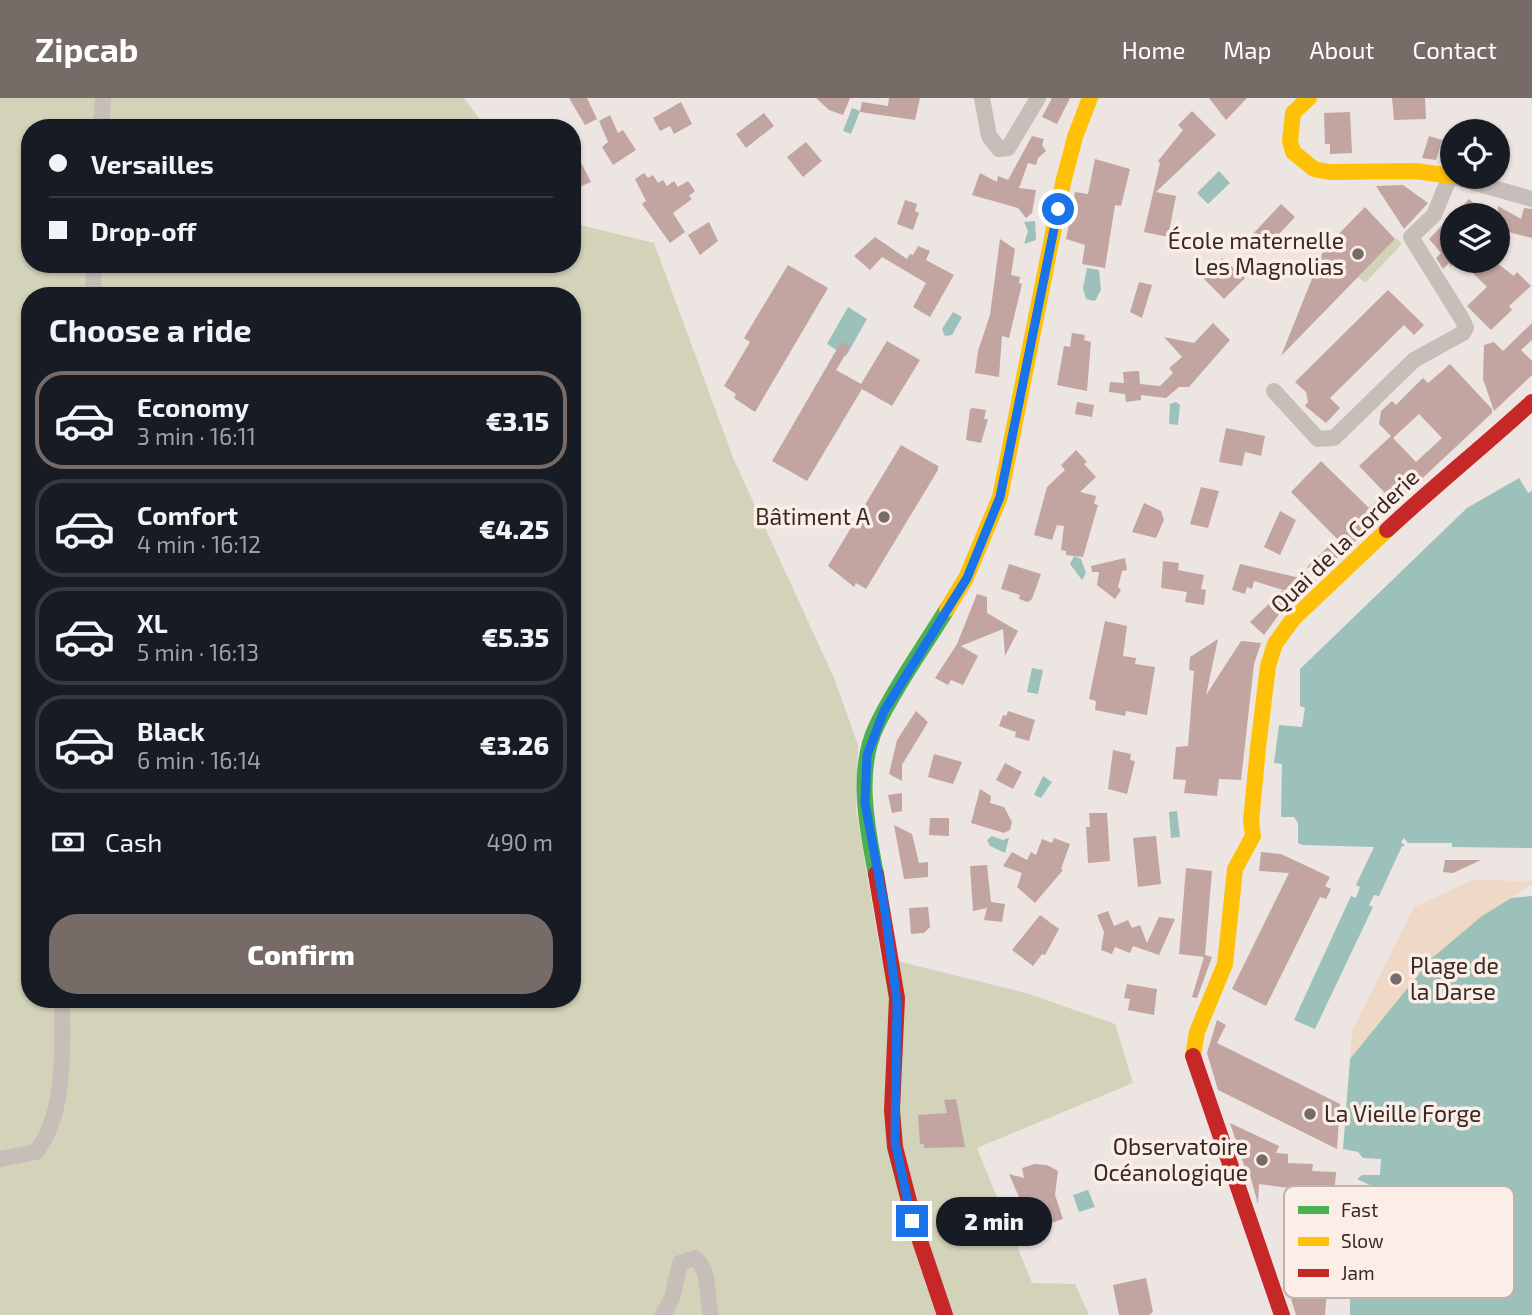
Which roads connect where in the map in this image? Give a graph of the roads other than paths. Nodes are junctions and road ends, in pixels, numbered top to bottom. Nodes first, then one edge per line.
1 (103, 98) edge
2 (982, 98) edge
3 (1038, 98) edge
4 (1090, 98) edge
5 (1309, 98) edge
6 (102, 119) edge
7 (1440, 174) edge
8 (1446, 189) edge
9 (1497, 189) edge
10 (1532, 199) edge
11 (1274, 391) dead end
12 (1532, 402) edge
13 (62, 1008) edge
14 (0, 1159) edge
15 (663, 1315) edge
16 (710, 1315) edge
17 (945, 1315) edge
18 (1282, 1315) edge

1 - 6 street
2 - 3 street
4 - 17 street
5 - 7 street
8 - 11 street
9 - 10 street
12 - 18 street, Quai de la Corderie
13 - 14 street
15 - 16 street

